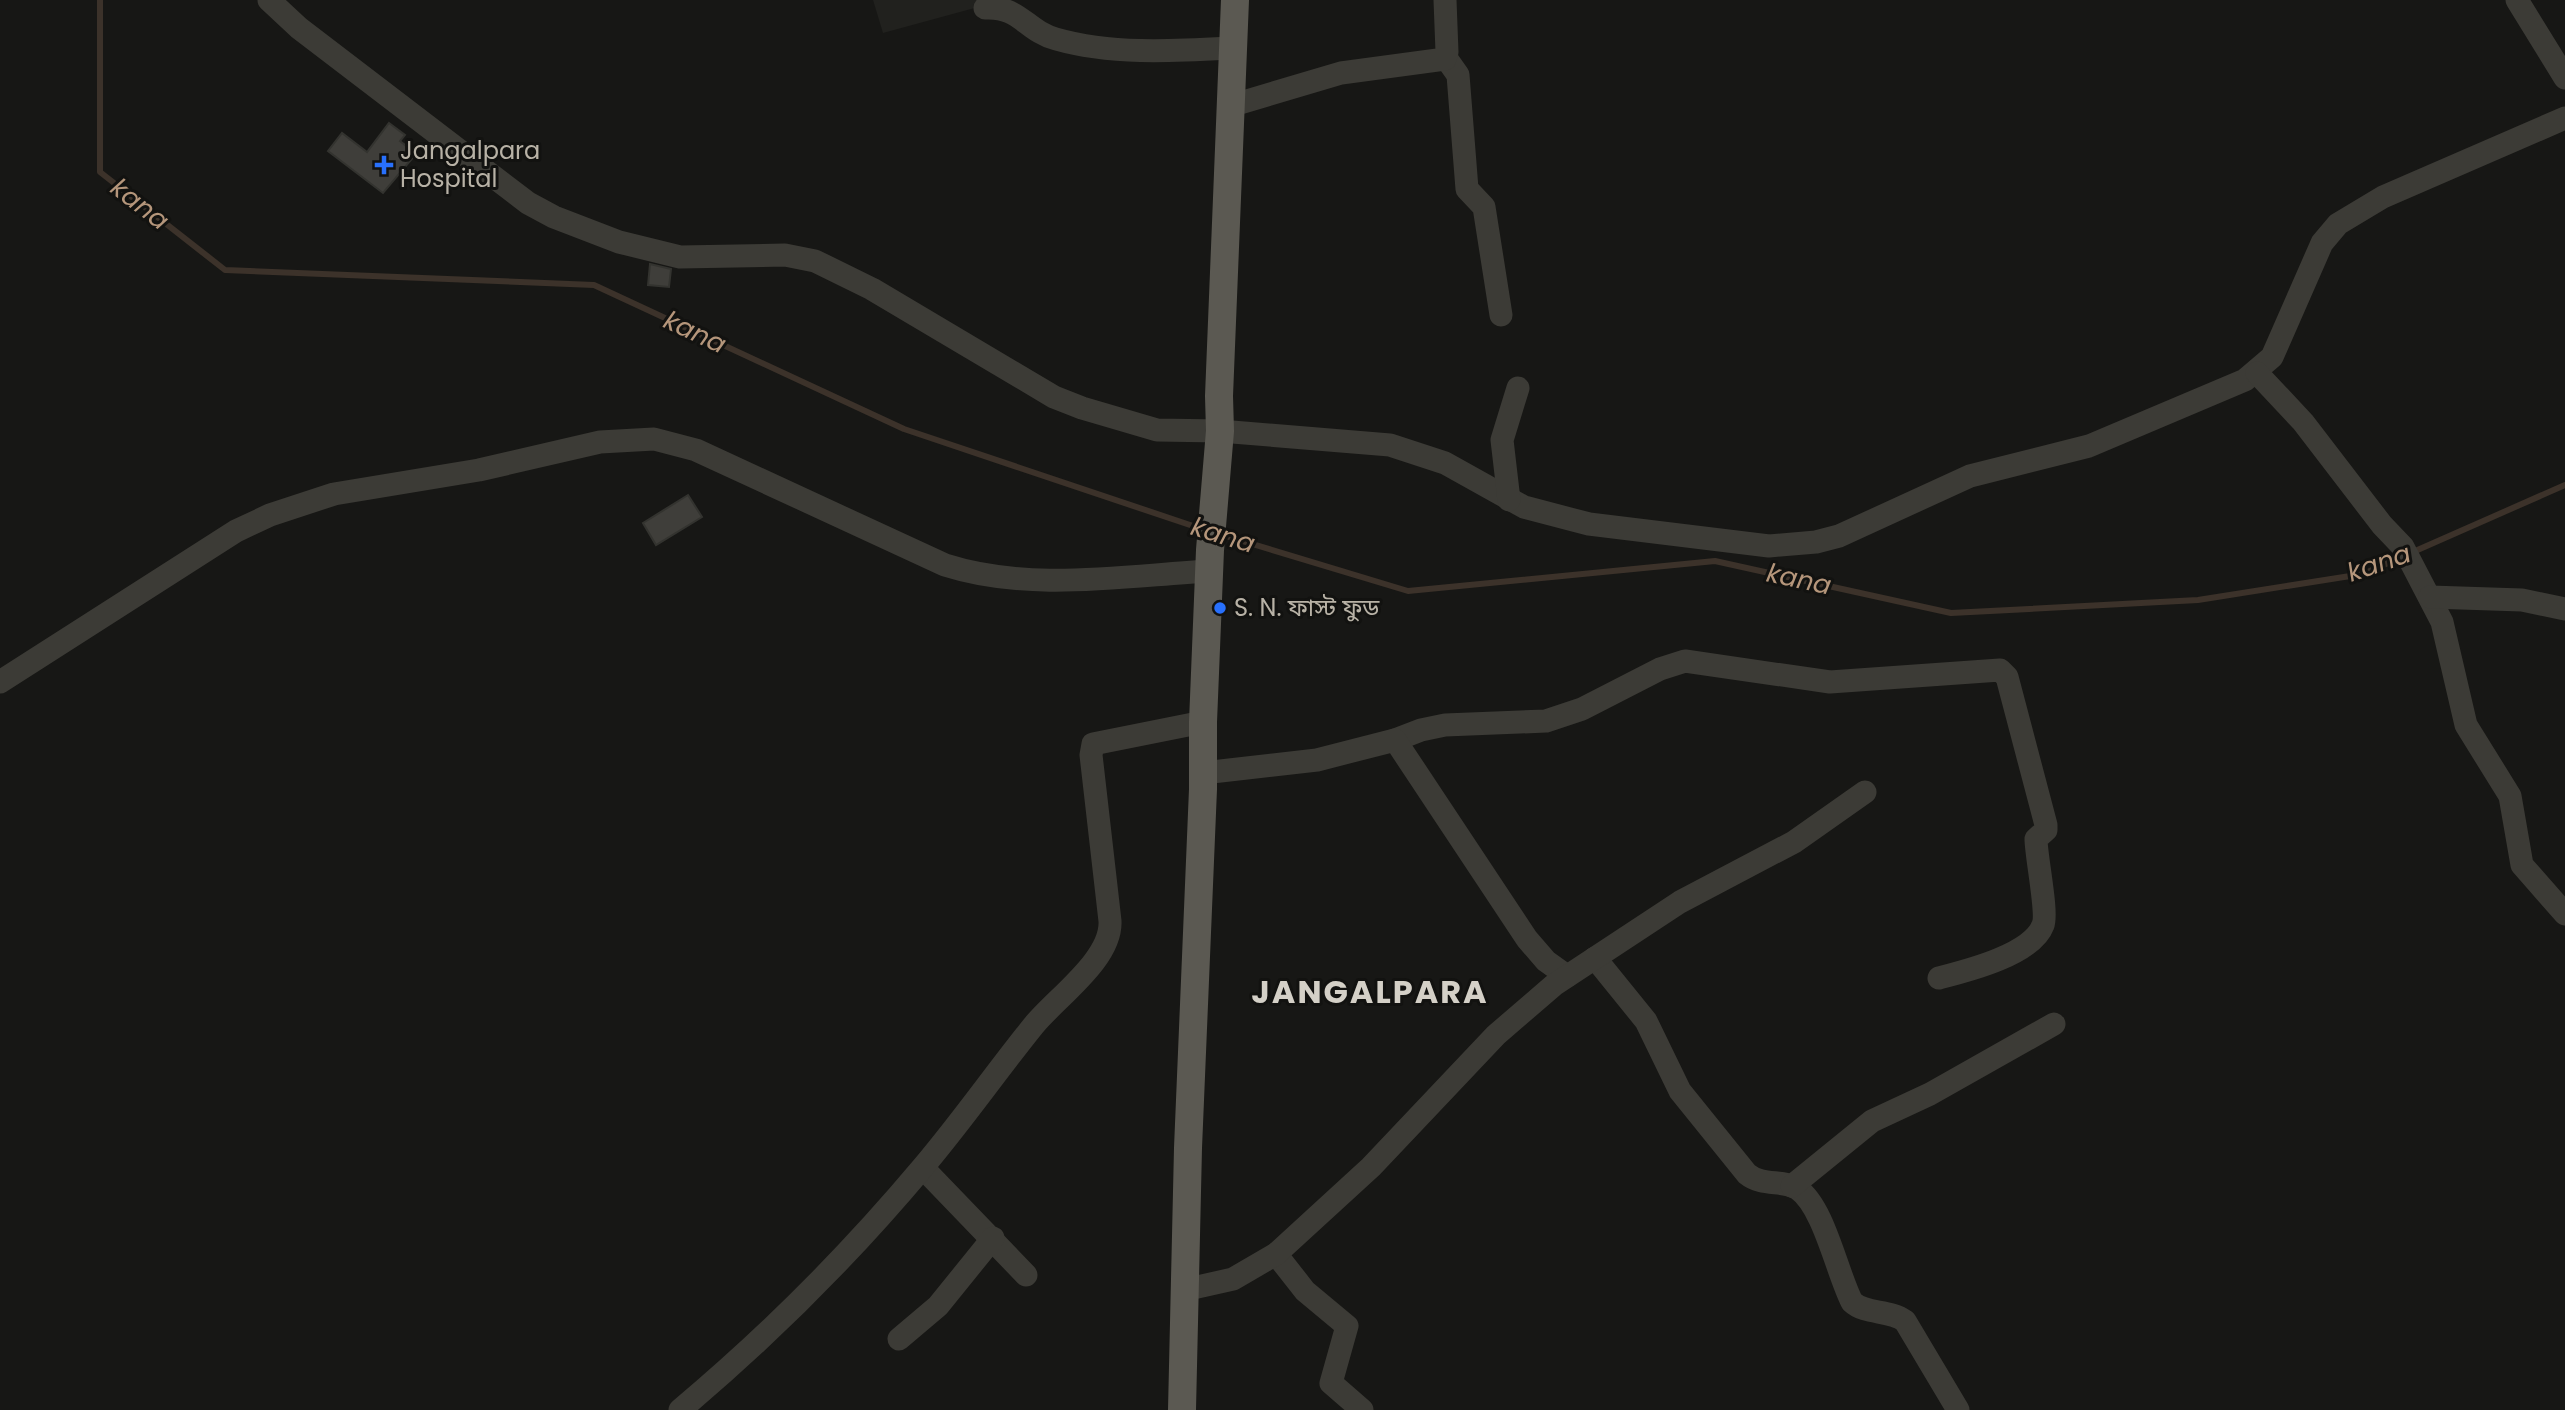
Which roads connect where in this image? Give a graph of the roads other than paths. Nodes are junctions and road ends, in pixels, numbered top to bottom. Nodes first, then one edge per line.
1 (269, 0) edge
2 (1235, 0) edge
3 (1445, 0) edge
4 (2517, 0) edge
5 (985, 8) dead end
6 (1233, 48) junction
7 (1446, 58) junction
8 (2565, 78) edge
9 (1230, 106) junction
10 (2565, 118) edge
11 (1501, 315) dead end
12 (2257, 373) junction
13 (1518, 388) dead end
14 (1220, 431) junction
15 (1509, 500) junction
16 (1210, 560) junction
17 (2427, 591) junction
18 (2565, 609) edge
19 (0, 682) edge
20 (1203, 722) junction
21 (1395, 740) junction
22 (1203, 773) junction
23 (1865, 792) dead end
24 (2565, 914) edge
25 (1595, 958) junction
26 (1567, 976) junction
27 (1939, 978) dead end
28 (2054, 1024) dead end
29 (923, 1168) junction
30 (1792, 1186) junction
31 (993, 1238) junction
32 (1276, 1254) junction
33 (1026, 1275) dead end
34 (1184, 1290) junction
35 (899, 1339) dead end
36 (680, 1410) edge
37 (1182, 1410) edge
38 (1362, 1410) edge
39 (1958, 1410) edge

1 - 14 street
2 - 6 main road
3 - 7 street
4 - 8 street
5 - 6 street
6 - 9 main road
7 - 9 street
7 - 11 street
9 - 14 main road
10 - 12 street
12 - 15 street
12 - 17 street
13 - 15 street
14 - 15 street
14 - 16 main road
16 - 19 street
16 - 20 main road
17 - 18 street
17 - 24 street
20 - 22 main road
20 - 29 street
21 - 22 street
21 - 26 street
21 - 27 street
22 - 34 main road
23 - 25 street
25 - 26 street
25 - 30 street
26 - 32 street
28 - 30 street
29 - 31 street
29 - 36 street
30 - 39 street
31 - 33 street
31 - 35 street
32 - 34 street
32 - 38 street
34 - 37 main road

